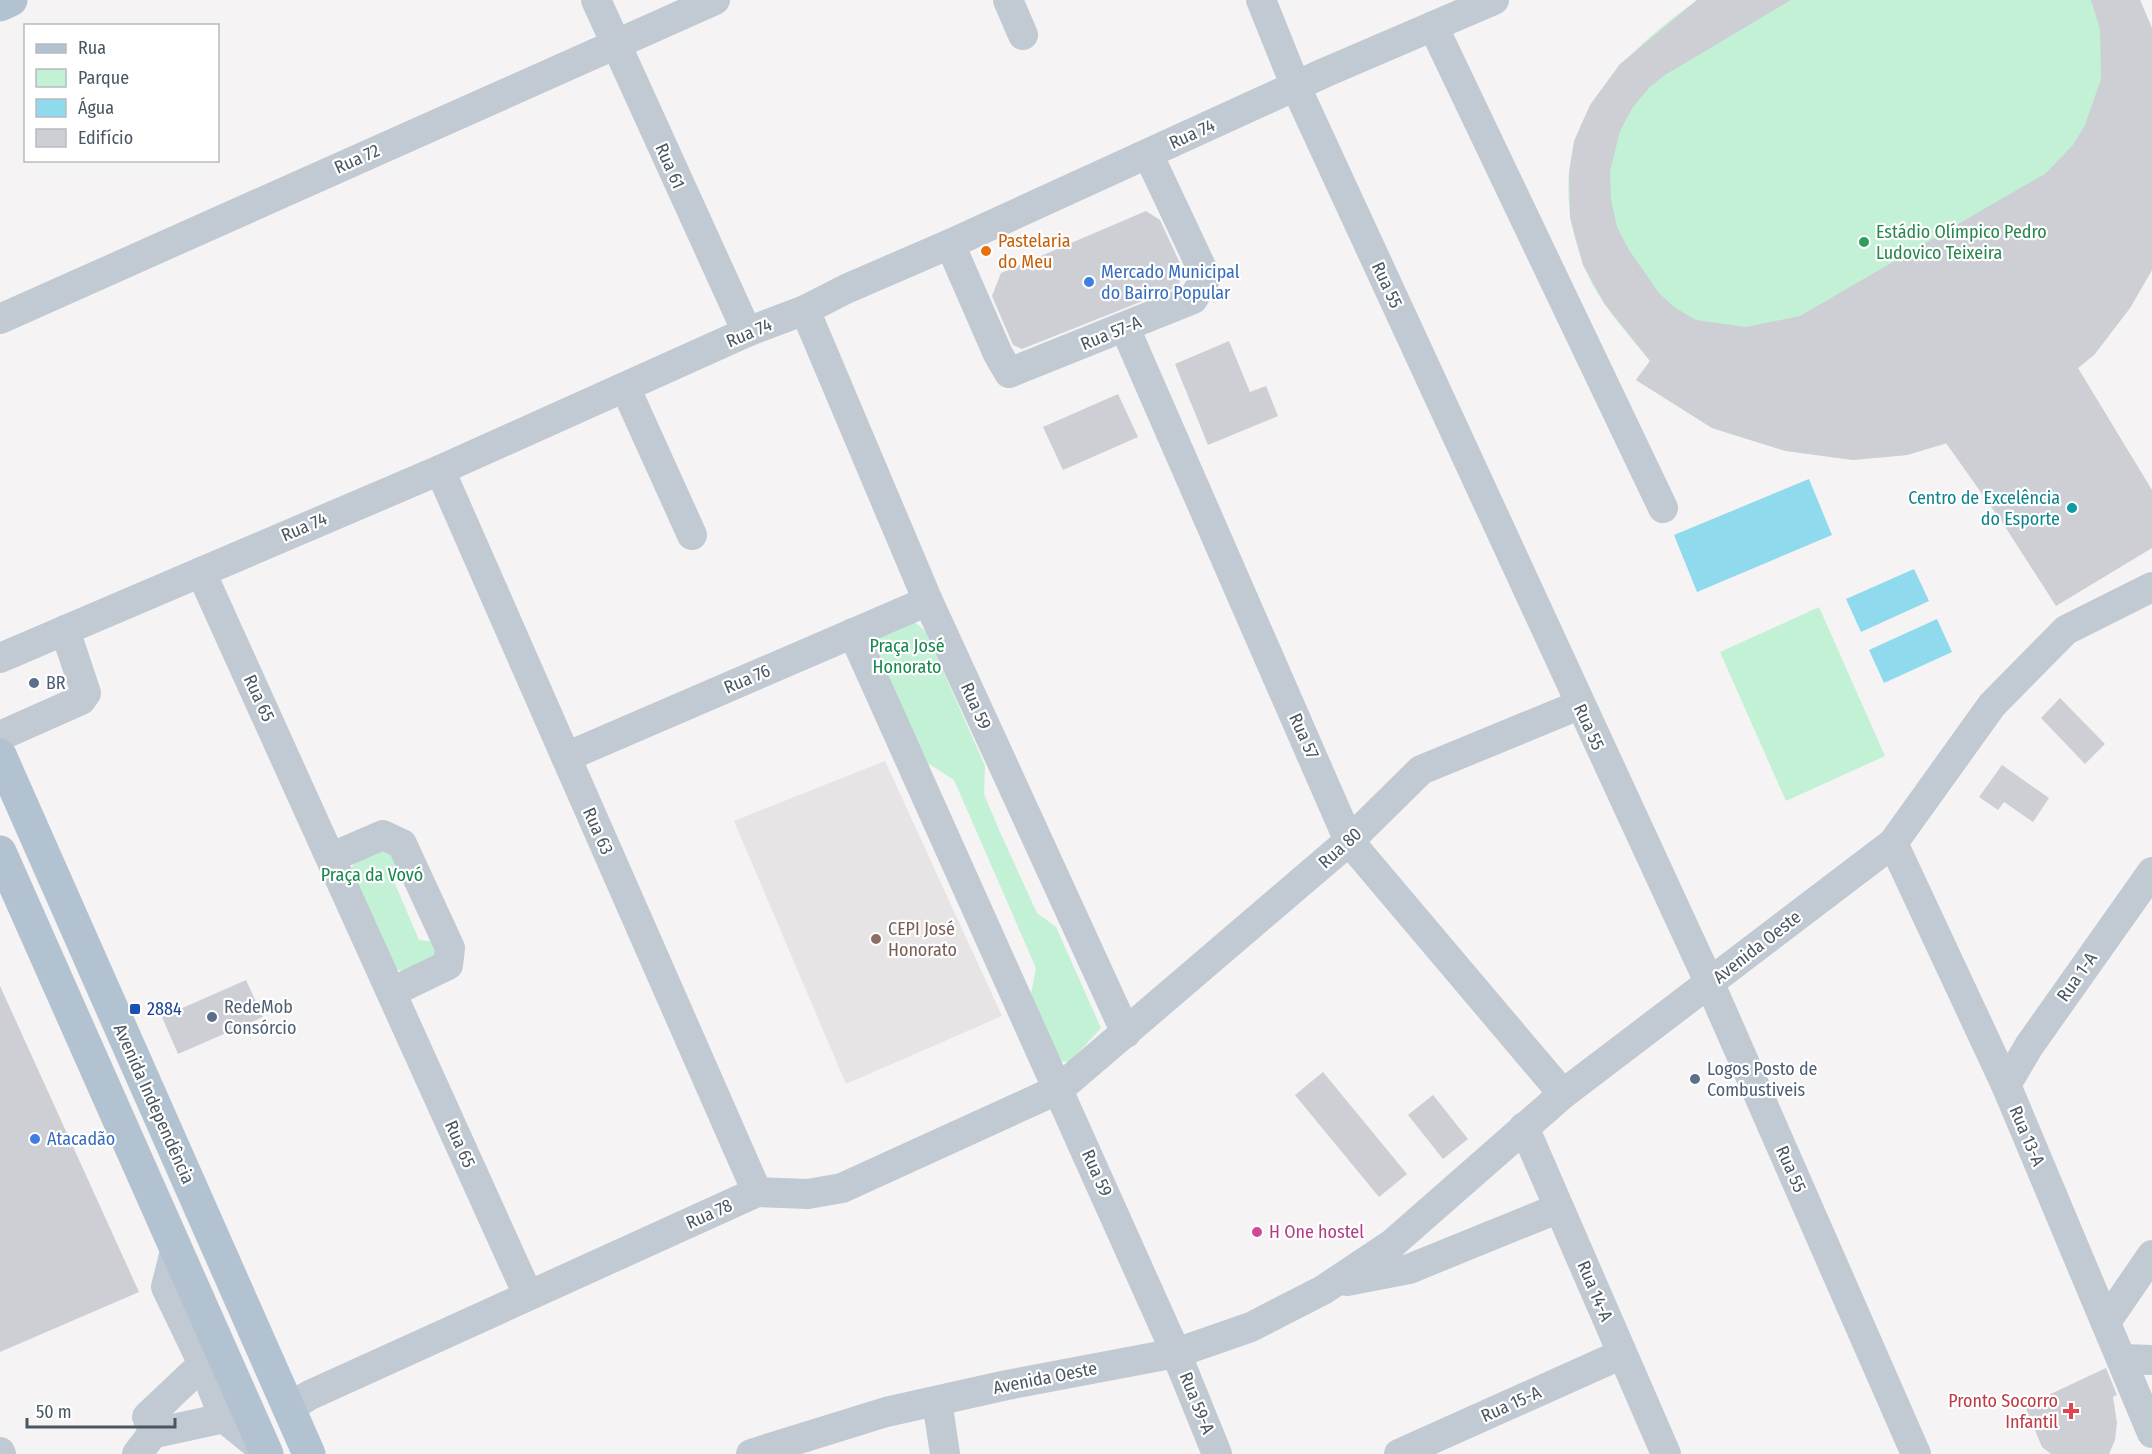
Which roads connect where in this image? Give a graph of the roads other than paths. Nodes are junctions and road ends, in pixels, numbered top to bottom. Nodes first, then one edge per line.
1 (11, 0) edge
2 (596, 0) edge
3 (715, 0) edge
4 (1008, 0) edge
5 (1261, 0) edge
6 (1494, 0) edge
7 (0, 5) edge
8 (1433, 26) junction
9 (1023, 35) dead end
10 (615, 43) junction
11 (1296, 87) junction
12 (1148, 154) junction
13 (950, 244) junction
14 (805, 310) junction
15 (0, 319) edge
16 (1125, 328) junction
17 (747, 332) junction
18 (625, 387) junction
19 (440, 470) junction
20 (1663, 508) dead end
21 (692, 536) dead end
22 (201, 572) junction
23 (2152, 587) edge
24 (928, 601) junction
25 (65, 630) junction
26 (853, 633) junction
27 (0, 658) edge
28 (1579, 705) junction
29 (0, 736) edge
30 (0, 754) edge
31 (566, 758) junction
32 (1349, 841) junction
33 (1893, 843) junction
34 (0, 852) edge
35 (332, 857) junction
36 (2152, 872) edge
37 (1710, 984) junction
38 (392, 992) junction
39 (1126, 1034) junction
40 (2006, 1085) junction
41 (1059, 1089) junction
42 (1563, 1094) junction
43 (1524, 1127) junction
44 (757, 1192) junction
45 (1559, 1208) junction
46 (176, 1247) junction
47 (2152, 1255) edge
48 (1332, 1284) junction
49 (528, 1295) junction
50 (2106, 1322) junction
51 (1176, 1353) junction
52 (1622, 1354) junction
53 (2122, 1359) junction
54 (2152, 1360) edge
55 (203, 1364) junction
56 (937, 1401) junction
57 (288, 1407) junction
58 (224, 1418) junction
59 (2152, 1433) edge
60 (145, 1443) edge
61 (267, 1453) edge
62 (309, 1454) edge
63 (751, 1454) edge
64 (945, 1454) edge
65 (1217, 1454) edge
66 (1399, 1454) edge
67 (1666, 1454) edge
68 (1916, 1454) edge

1 - 7 main road
2 - 10 street, Rua 61
3 - 10 street, Rua 72
4 - 9 street
5 - 11 street, Rua 55
6 - 8 street, Rua 74
8 - 11 street, Rua 74
8 - 20 street
10 - 15 street, Rua 72
10 - 17 street, Rua 61
11 - 12 street, Rua 74
11 - 28 street, Rua 55
12 - 13 street, Rua 74
12 - 16 street, Rua 57-A
13 - 14 street, Rua 74
13 - 16 street, Rua 57-A
14 - 17 street, Rua 74
14 - 24 street, Rua 59
16 - 32 street, Rua 57
17 - 18 street, Rua 74
18 - 19 street, Rua 74
18 - 21 street
19 - 22 street, Rua 74
19 - 31 street, Rua 63
22 - 25 street, Rua 74
22 - 35 street, Rua 65
23 - 33 street, Avenida Oeste
24 - 26 street, Rua 76
24 - 39 street, Rua 59
25 - 27 street, Rua 74
25 - 29 street
26 - 31 street, Rua 76
26 - 41 street, Rua 59
28 - 32 street, Rua 80
28 - 37 street, Rua 55
30 - 57 main road, Avenida Independência
31 - 44 street, Rua 63
32 - 39 street, Rua 80
32 - 42 street, Rua 57
33 - 37 street, Avenida Oeste
33 - 40 street, Rua 13-A
34 - 46 main road
35 - 38 street, Rua 65
35 - 38 street
36 - 40 street, Rua 1-A
37 - 42 street, Avenida Oeste
37 - 68 street, Rua 55
38 - 49 street, Rua 65
39 - 41 street, Rua 78
40 - 50 street, Rua 13-A
41 - 44 street, Rua 78
41 - 51 street, Rua 59
42 - 43 street, Avenida Oeste
43 - 45 street, Rua 14-A
43 - 48 street, Avenida Oeste
44 - 49 street, Rua 78
45 - 48 street, Avenida Oeste
45 - 52 street, Rua 14-A
46 - 55 street
46 - 61 main road
47 - 50 street
48 - 51 street, Avenida Oeste
49 - 57 street, Rua 78
50 - 53 street, Rua 13-A
51 - 56 street, Avenida Oeste
51 - 65 street, Rua 59-A
52 - 66 street, Rua 15-A
52 - 67 street, Rua 14-A
53 - 54 street
53 - 59 street, Rua 13-A
55 - 58 street
55 - 60 street
56 - 63 street, Avenida Oeste
56 - 64 street
57 - 62 main road, Avenida Independência
58 - 60 street
58 - 61 street

